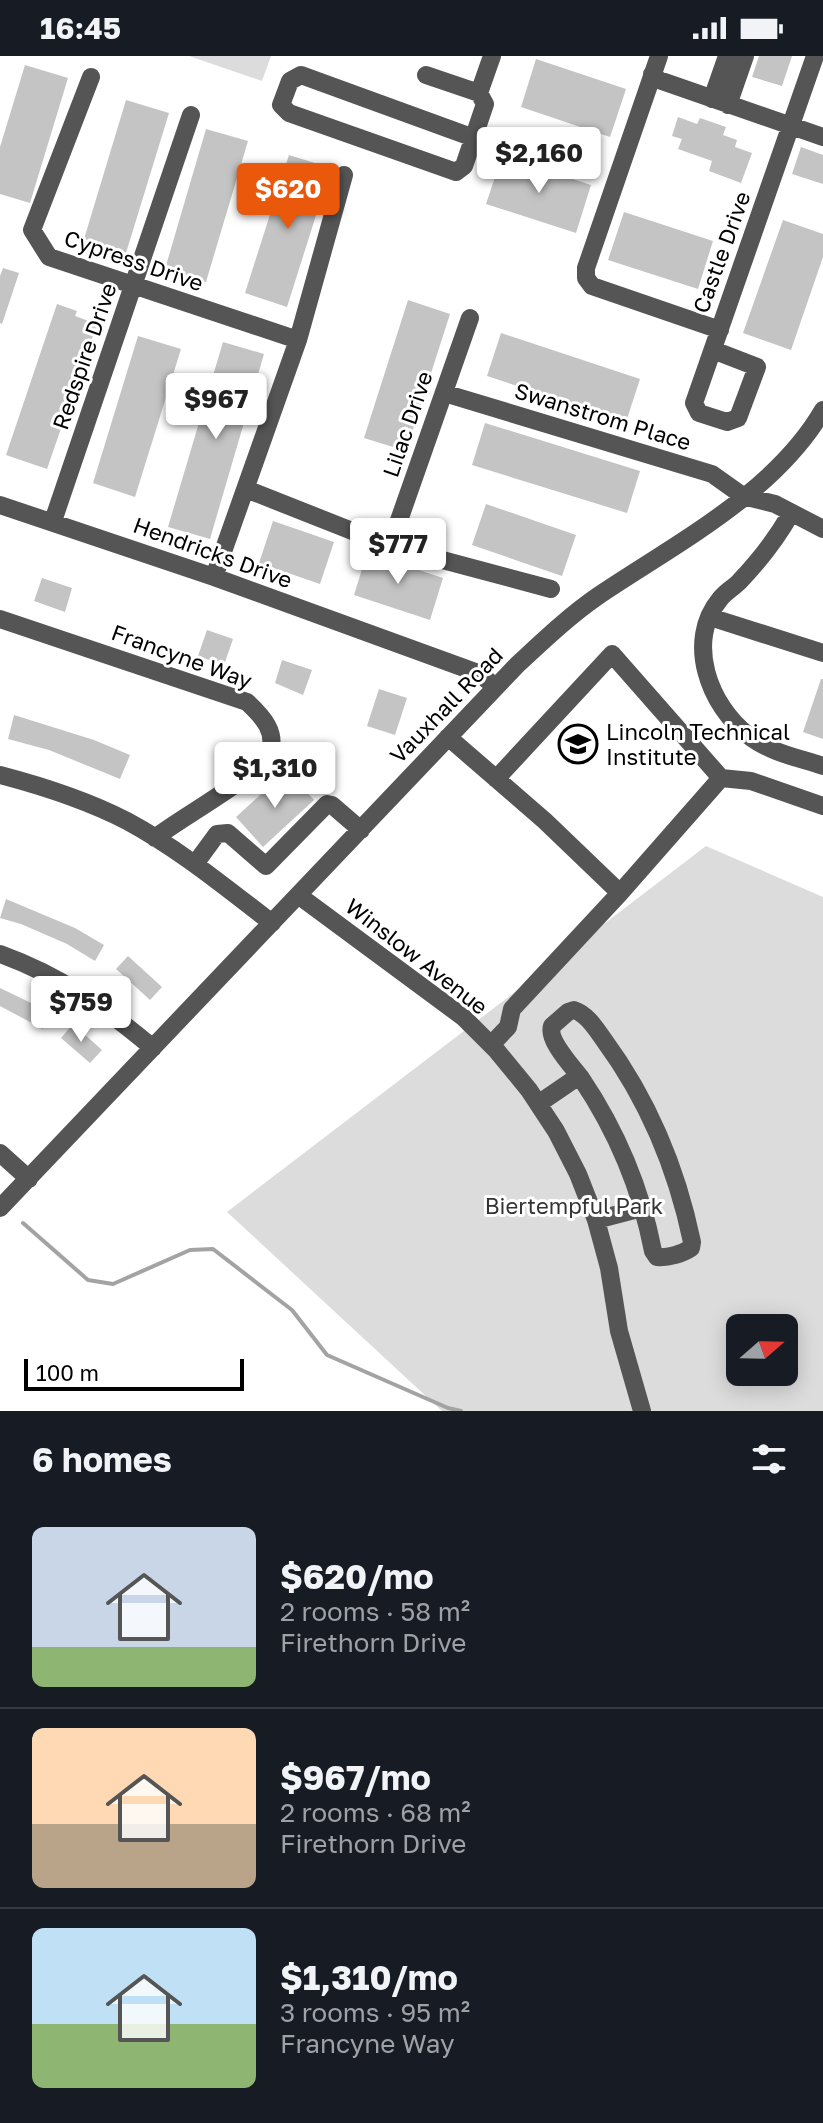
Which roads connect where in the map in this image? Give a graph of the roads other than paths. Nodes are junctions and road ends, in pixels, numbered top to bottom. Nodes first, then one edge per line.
1 (492, 56) edge
2 (659, 56) edge
3 (727, 56) edge
4 (745, 56) edge
5 (815, 56) edge
6 (652, 74) junction
7 (426, 75) dead end
8 (91, 77) dead end
9 (479, 93) junction
10 (720, 102) junction
11 (191, 115) dead end
12 (791, 126) junction
13 (823, 137) edge
14 (474, 138) junction
15 (344, 175) dead end
16 (133, 287) junction
17 (470, 318) dead end
18 (720, 330) junction
19 (298, 340) junction
20 (713, 350) dead end
21 (444, 393) junction
22 (823, 410) edge
23 (246, 489) junction
24 (743, 496) junction
25 (0, 505) edge
26 (791, 513) junction
27 (53, 521) junction
28 (823, 529) edge
29 (390, 546) junction
30 (214, 577) junction
31 (551, 589) dead end
32 (710, 617) junction
33 (0, 619) edge
34 (823, 653) edge
35 (496, 687) junction
36 (448, 737) junction
37 (823, 766) edge
38 (0, 775) edge
39 (721, 778) junction
40 (496, 779) junction
41 (823, 806) edge
42 (361, 830) junction
43 (155, 838) junction
44 (195, 864) junction
45 (620, 893) junction
46 (298, 895) junction
47 (272, 923) junction
48 (0, 954) edge
49 (491, 1045) junction
50 (153, 1048) junction
51 (579, 1076) junction
52 (538, 1104) junction
53 (0, 1153) edge
54 (29, 1179) junction
55 (0, 1208) edge
56 (642, 1208) junction
57 (596, 1220) junction
58 (642, 1411) edge

1 - 9 street
2 - 6 street
3 - 10 street
4 - 10 street
5 - 12 street, Castle Drive
6 - 10 street
6 - 18 street, Castle Drive
7 - 9 street
8 - 16 street, Cypress Drive
9 - 14 street
10 - 12 street
11 - 16 street, Redspire Drive
12 - 13 street
12 - 18 street, Castle Drive
14 - 14 street
15 - 19 street
16 - 19 street, Cypress Drive
16 - 27 street, Redspire Drive
17 - 21 street, Lilac Drive
18 - 20 street
19 - 23 street
21 - 24 street, Swanstrom Place
21 - 29 street, Lilac Drive
22 - 24 street, Vauxhall Road
23 - 29 street
23 - 30 street
24 - 26 street, Swanstrom Place
24 - 35 street, Vauxhall Road
25 - 27 street, Hendricks Drive
26 - 28 street, Swanstrom Place
26 - 32 street
27 - 30 street, Hendricks Drive
29 - 31 street
30 - 35 street, Hendricks Drive
32 - 34 street
32 - 37 street
33 - 43 street, Francyne Way
35 - 36 street, Vauxhall Road
36 - 40 street
36 - 42 street, Vauxhall Road
38 - 43 street
39 - 40 street
39 - 41 street
39 - 45 street
40 - 45 street
42 - 44 street
42 - 46 street, Vauxhall Road
43 - 44 street
44 - 47 street
45 - 49 street
46 - 47 street, Vauxhall Road
46 - 49 street, Winslow Avenue
47 - 50 street, Vauxhall Road
48 - 50 street
49 - 52 street, Winslow Avenue
50 - 54 street, Vauxhall Road
51 - 52 street
51 - 56 street
51 - 56 street
52 - 57 street, Winslow Avenue
53 - 54 street
54 - 55 street, Vauxhall Road
56 - 57 street
57 - 58 street, Winslow Avenue

